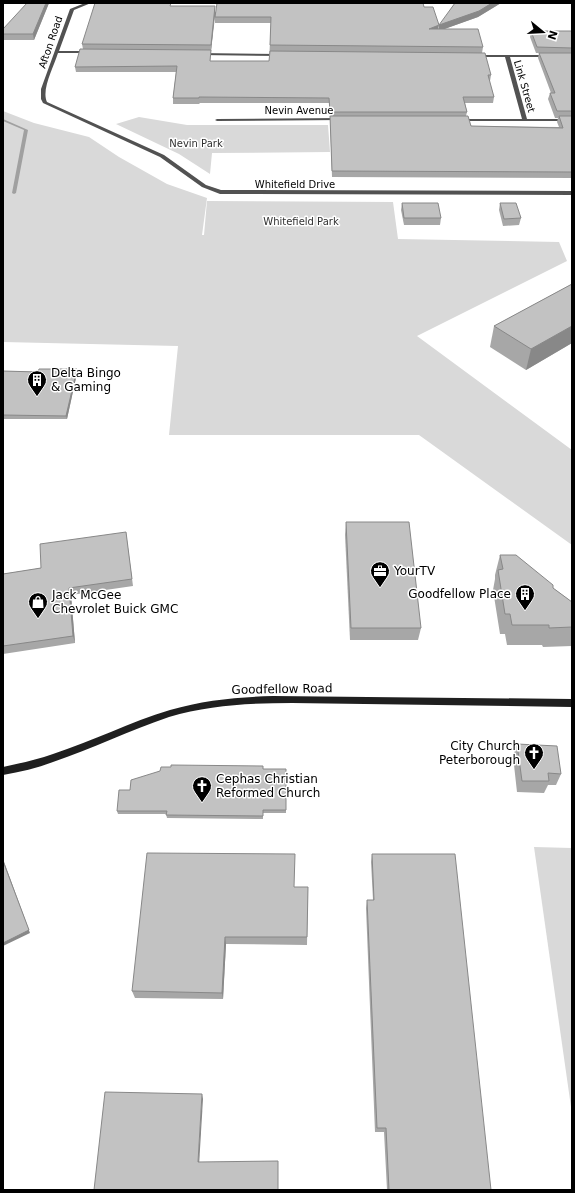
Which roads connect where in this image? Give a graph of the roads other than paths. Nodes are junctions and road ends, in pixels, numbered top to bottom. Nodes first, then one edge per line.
1 (89, 3) edge
2 (57, 52) junction
3 (96, 53) edge
4 (194, 54) edge
5 (288, 55) edge
6 (468, 56) edge
7 (507, 56) junction
8 (550, 56) edge
9 (43, 99) joint
10 (343, 119) edge
11 (217, 120) dead end
12 (454, 120) edge
13 (525, 120) junction
14 (572, 120) edge
15 (572, 194) edge
16 (572, 702) edge
17 (3, 771) edge

1 - 2 street, Afton Road
2 - 3 street
2 - 9 street, Afton Road
4 - 5 street
6 - 7 street
7 - 8 street
7 - 13 street, Link Street
9 - 15 street, Whitefield Drive
10 - 11 street, Nevin Avenue
12 - 13 street
13 - 14 street
16 - 17 street, Goodfellow Road

